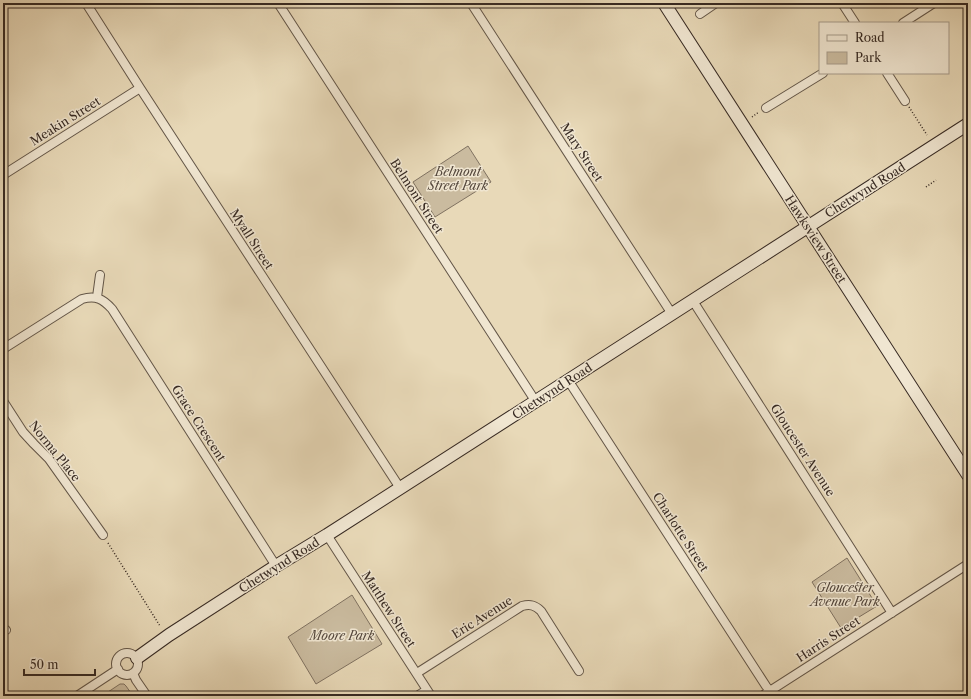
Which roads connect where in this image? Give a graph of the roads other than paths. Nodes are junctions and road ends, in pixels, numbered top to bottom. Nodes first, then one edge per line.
1 (86, 3) edge
2 (278, 3) edge
3 (471, 3) edge
4 (664, 3) edge
5 (716, 3) edge
6 (842, 3) edge
7 (934, 3) edge
8 (700, 14) dead end
9 (854, 22) edge
10 (905, 22) edge
11 (821, 74) edge
12 (888, 74) edge
13 (140, 88) junction
14 (905, 101) road end
15 (766, 108) dead end
16 (968, 124) edge
17 (3, 174) edge
18 (808, 226) junction
19 (100, 275) dead end
20 (97, 298) junction
21 (693, 301) junction
22 (672, 314) junction
23 (3, 349) edge
24 (568, 380) junction
25 (3, 401) edge
26 (536, 402) junction
27 (968, 475) edge
28 (400, 488) junction
29 (103, 535) road end
30 (327, 535) junction
31 (968, 564) edge
32 (276, 566) junction
33 (892, 613) junction
34 (137, 658) junction
35 (118, 669) junction
36 (579, 671) dead end
37 (133, 673) junction
38 (417, 673) junction
39 (429, 693) edge
40 (772, 693) edge
41 (77, 696) edge
42 (147, 696) edge
43 (417, 696) edge
44 (762, 696) edge

1 - 13 street, Myall Street
2 - 26 street, Belmont Street
3 - 22 street, Mary Street
4 - 18 street, Hawksview Street
5 - 8 street
6 - 9 street
7 - 10 street
11 - 15 street
12 - 14 street
13 - 17 street, Meakin Street
13 - 28 street, Myall Street
16 - 18 street, Chetwynd Road
18 - 21 street, Chetwynd Road
18 - 27 street, Hawksview Street
19 - 20 street
20 - 23 street
20 - 32 street, Grace Crescent
21 - 22 street, Chetwynd Road
21 - 33 street, Gloucester Avenue
22 - 24 street, Chetwynd Road
24 - 26 street, Chetwynd Road
24 - 40 street, Charlotte Street
25 - 29 street, Norma Place
26 - 28 street, Chetwynd Road
28 - 30 street, Chetwynd Road
30 - 32 street, Chetwynd Road
30 - 38 street, Matthew Street
31 - 33 street, Harris Street
32 - 34 street, Chetwynd Road
33 - 40 street, Harris Street
34 - 35 street
34 - 37 street
35 - 37 street
35 - 41 street
36 - 38 street, Eric Avenue
37 - 42 street
38 - 39 street, Matthew Street
39 - 43 street
40 - 44 street, Harris Street

